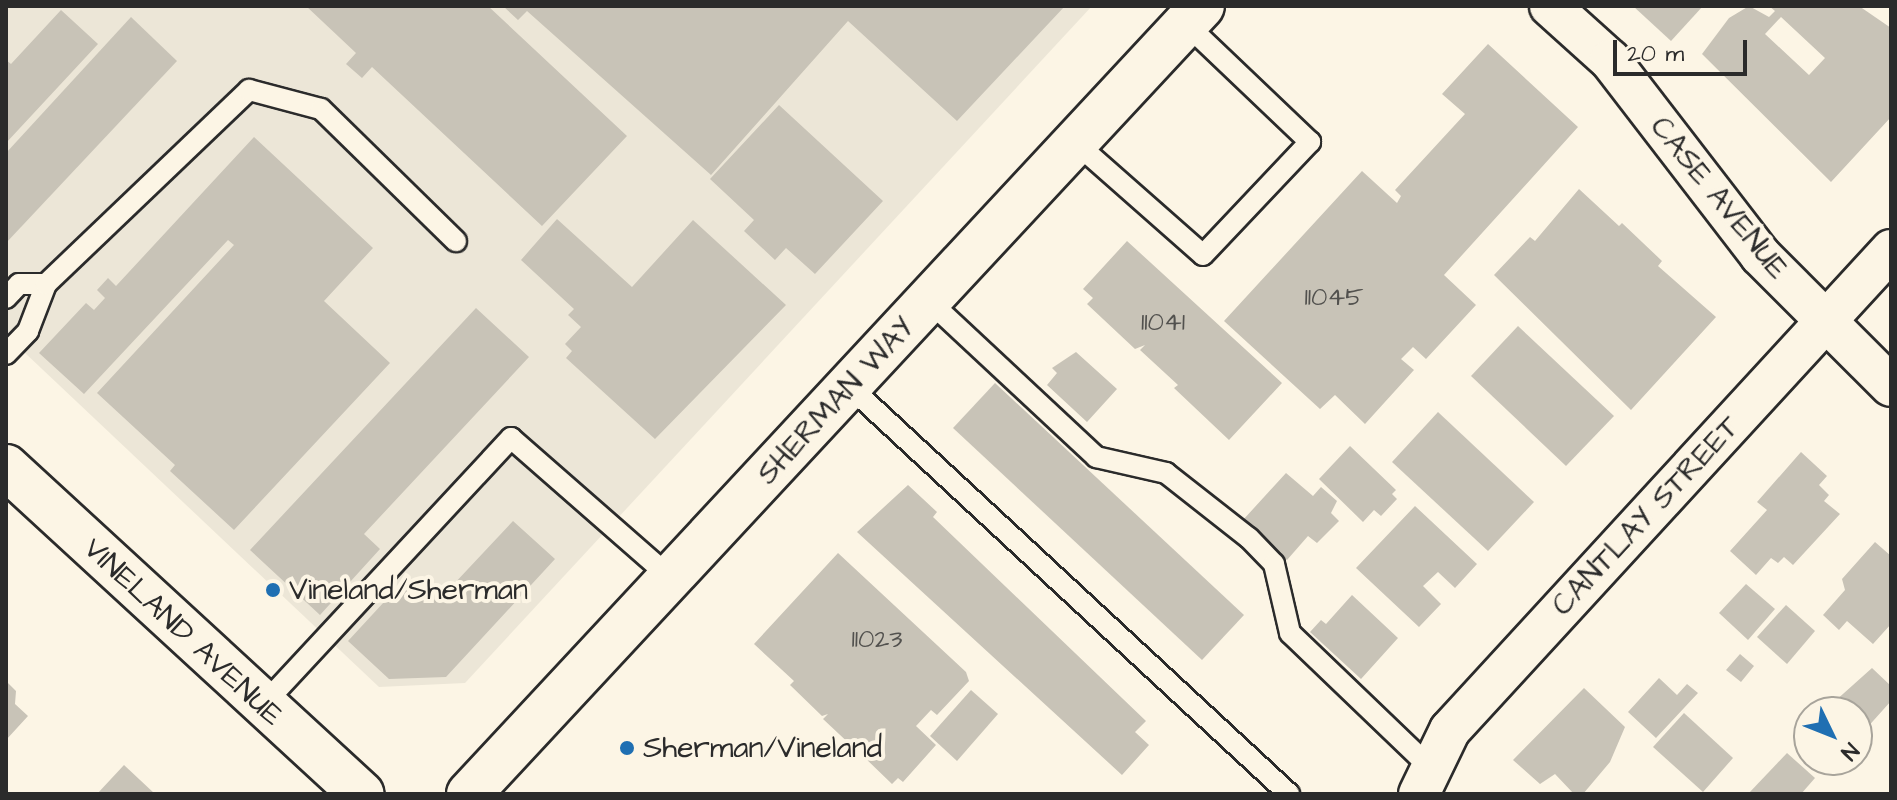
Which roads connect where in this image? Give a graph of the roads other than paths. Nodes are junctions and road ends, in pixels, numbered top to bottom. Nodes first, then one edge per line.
1 (1550, 6) edge
2 (1194, 15) edge
3 (1076, 143) junction
4 (456, 241) dead end
5 (1891, 250) edge
6 (46, 284) junction
7 (6, 298) edge
8 (929, 301) junction
9 (1823, 323) junction
10 (6, 354) edge
11 (1891, 386) edge
12 (850, 387) junction
13 (6, 467) edge
14 (671, 578) junction
15 (262, 706) junction
16 (1425, 781) edge
17 (362, 794) edge
18 (469, 794) edge
19 (1289, 794) edge

1 - 9 street, CASE AVENUE
2 - 3 main road, SHERMAN WAY
2 - 3 lane
3 - 8 main road, SHERMAN WAY
4 - 6 lane
5 - 9 street, CANTLAY STREET
6 - 7 lane
6 - 10 lane
8 - 12 main road, SHERMAN WAY
8 - 16 lane
9 - 11 street, CASE AVENUE
9 - 16 street, CANTLAY STREET
12 - 14 main road, SHERMAN WAY
12 - 19 lane
13 - 15 main road, VINELAND AVENUE
14 - 15 lane
14 - 18 main road, SHERMAN WAY
15 - 17 main road, VINELAND AVENUE

